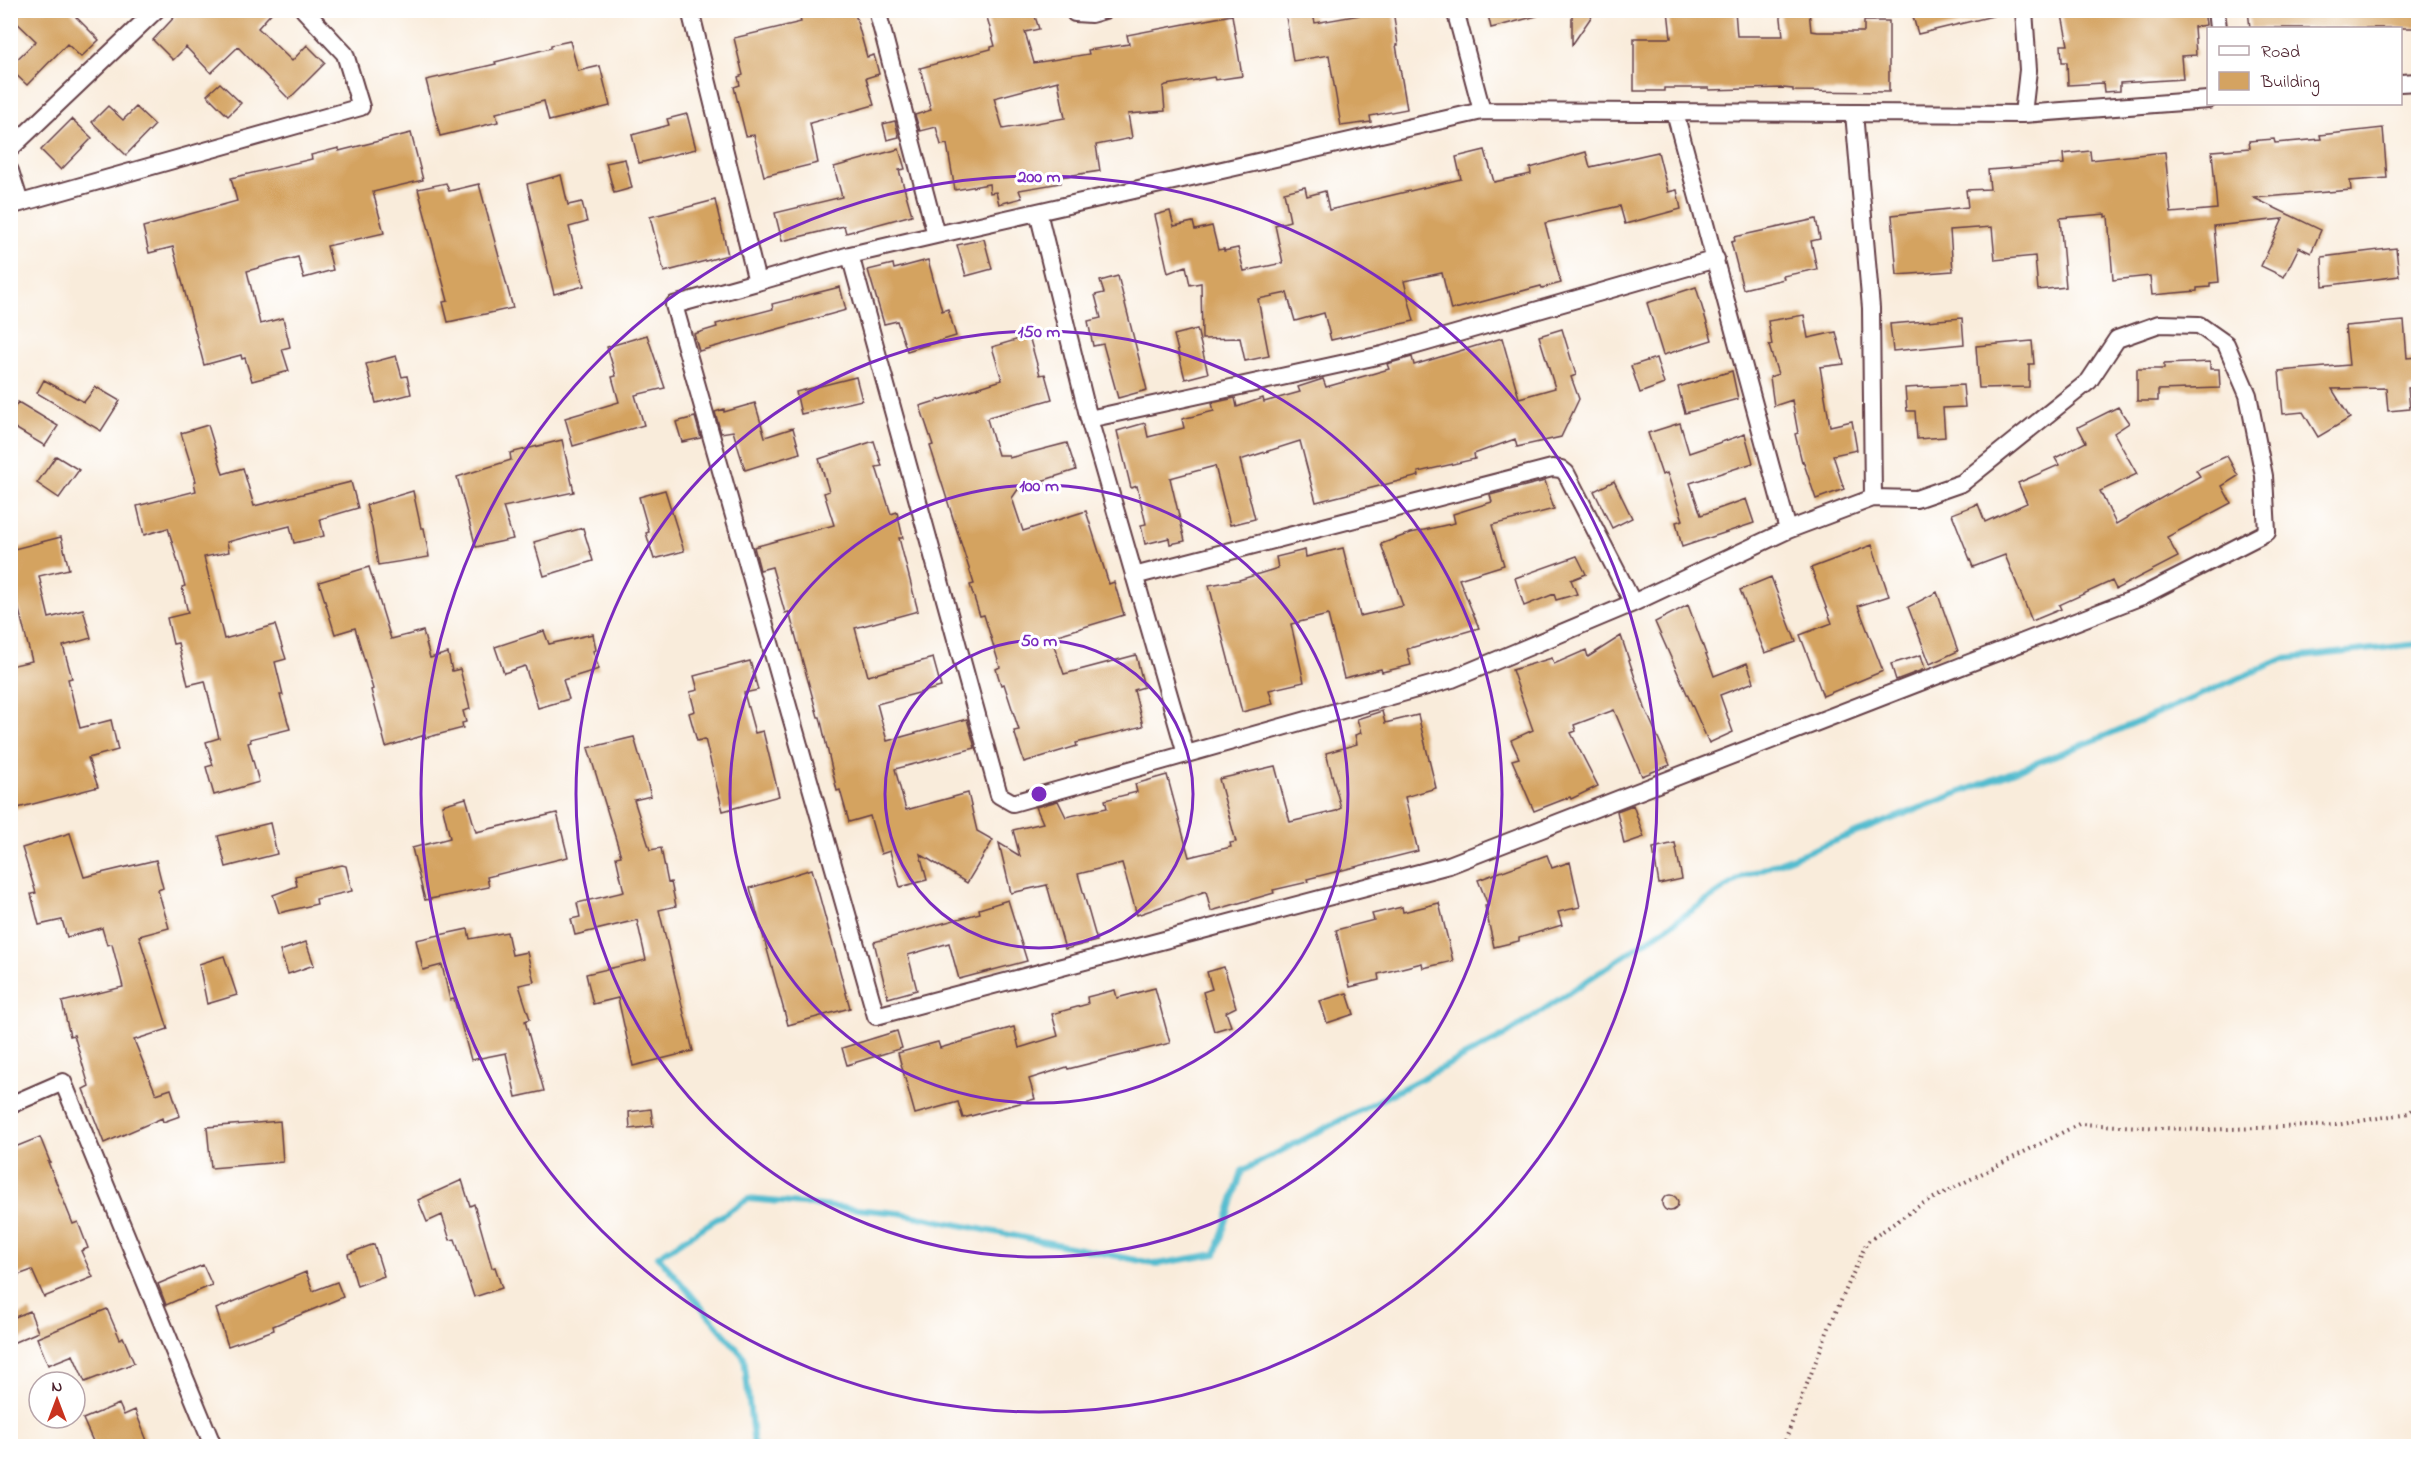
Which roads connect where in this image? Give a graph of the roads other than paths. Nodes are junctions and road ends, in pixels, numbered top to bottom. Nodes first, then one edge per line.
1 (156, 10) edge
2 (304, 10) edge
3 (690, 10) edge
4 (877, 10) edge
5 (1074, 10) edge
6 (1105, 10) edge
7 (1455, 10) edge
8 (2024, 10) edge
9 (2216, 10) edge
10 (2218, 27) edge
11 (2418, 82) edge
12 (2402, 83) edge
13 (2207, 100) edge
14 (1482, 111) junction
15 (1675, 113) junction
16 (1854, 113) junction
17 (2023, 114) junction
18 (10, 149) edge
19 (10, 171) edge
20 (15, 205) edge
21 (1038, 212) junction
22 (936, 235) junction
23 (850, 255) junction
24 (1716, 259) junction
25 (757, 282) junction
26 (1089, 419) junction
27 (1873, 498) junction
28 (1788, 530) junction
29 (1134, 576) junction
30 (1633, 603) junction
31 (1186, 754) junction
32 (10, 1105) edge
33 (213, 1446) edge

1 - 18 street
2 - 20 street
3 - 25 street
4 - 22 street
5 - 6 street
7 - 14 street
8 - 17 street
9 - 10 street
11 - 12 street
13 - 17 street
14 - 15 street
14 - 21 street
15 - 16 street
15 - 24 street
16 - 17 street
16 - 27 street
19 - 20 street
21 - 22 street
21 - 26 street
22 - 23 street
23 - 25 street
23 - 31 street
24 - 26 street
24 - 28 street
25 - 27 street
26 - 29 street
27 - 28 street
28 - 30 street
29 - 30 street
29 - 31 street
30 - 31 street
32 - 33 street

